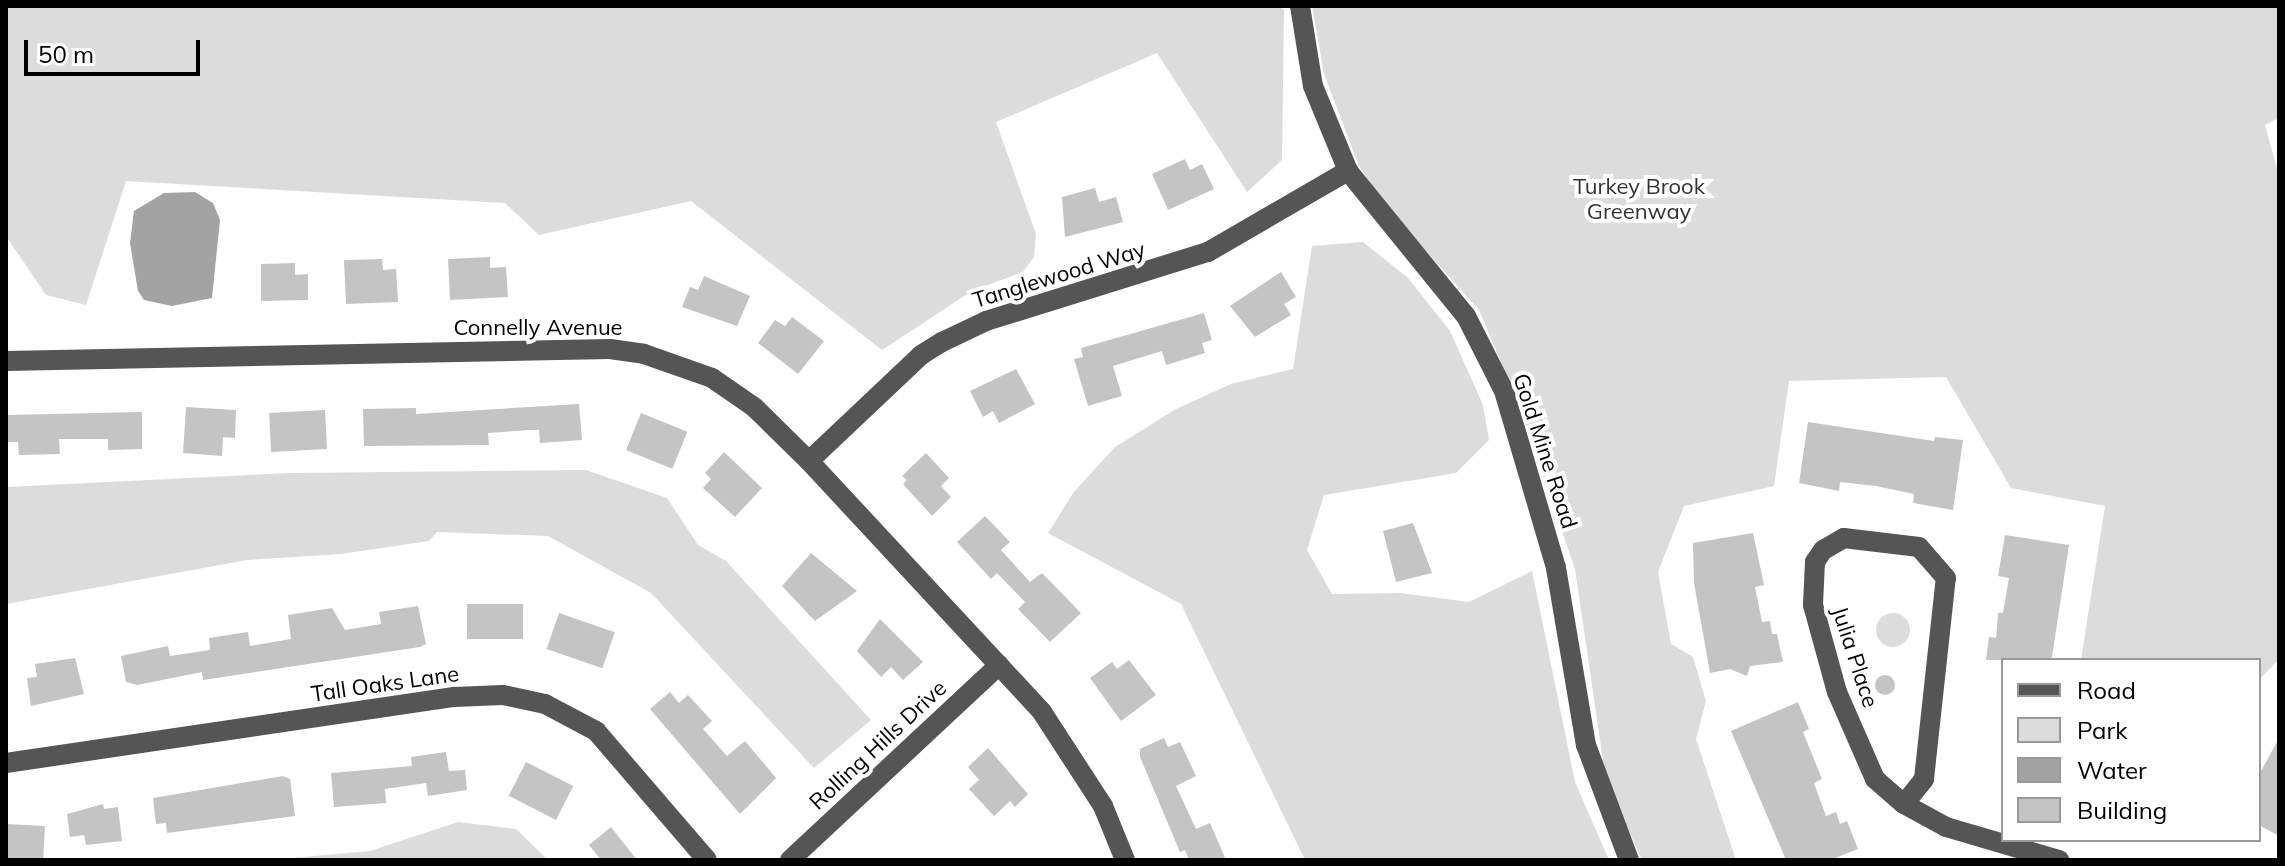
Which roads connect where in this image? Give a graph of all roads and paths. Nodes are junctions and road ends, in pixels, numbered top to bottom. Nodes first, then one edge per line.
1 (1300, 6) edge
2 (1348, 171) junction
3 (6, 361) edge
4 (809, 461) junction
5 (999, 665) junction
6 (6, 763) edge
7 (1904, 804) junction
8 (707, 860) edge
9 (790, 860) edge
10 (1125, 860) edge
11 (1629, 860) edge
12 (2059, 860) edge

1 - 2 street, Gold Mine Road
2 - 4 street, Tanglewood Way
2 - 11 street, Gold Mine Road
3 - 4 street, Connelly Avenue
4 - 5 street, Connelly Avenue
5 - 9 street, Rolling Hills Drive
5 - 10 street, Connelly Avenue
6 - 8 street, Tall Oaks Lane
7 - 7 street, Julia Place
7 - 12 street, Julia Place

